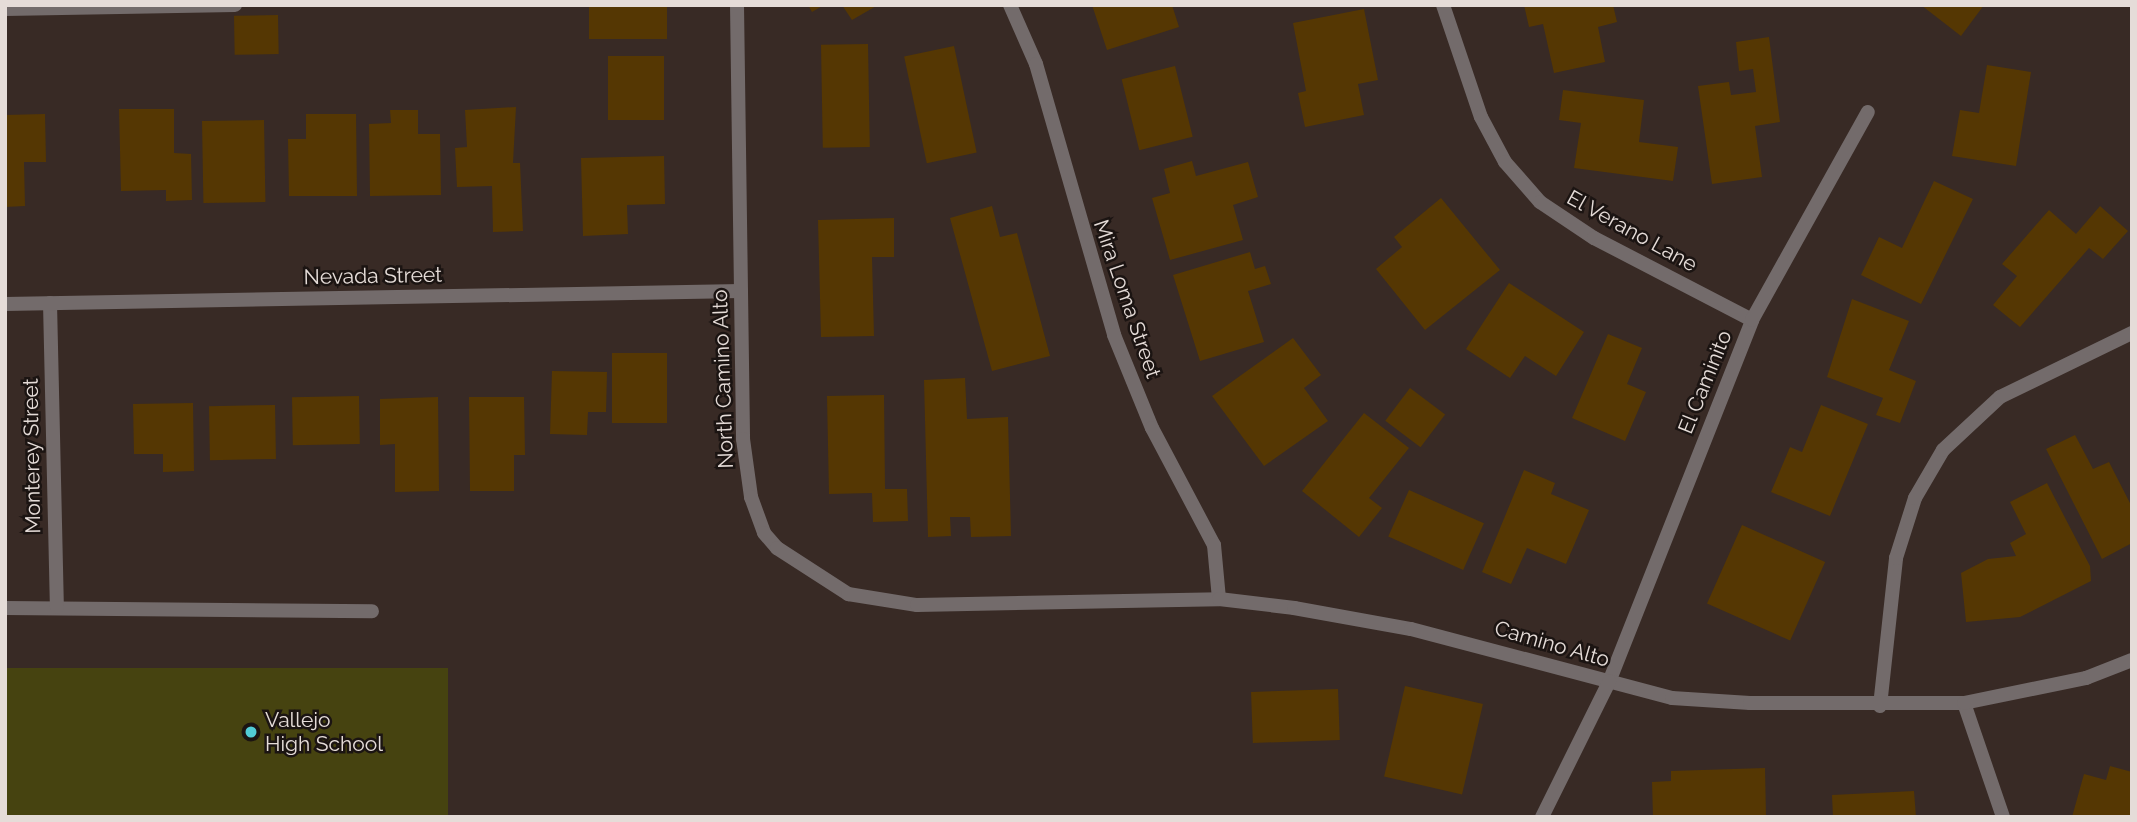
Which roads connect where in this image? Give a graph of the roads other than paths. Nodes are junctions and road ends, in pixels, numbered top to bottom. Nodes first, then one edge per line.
1 (235, 5) edge
2 (737, 5) edge
3 (1010, 5) edge
4 (1443, 5) edge
5 (5, 9) edge
6 (1868, 112) dead end
7 (741, 290) junction
8 (50, 303) junction
9 (5, 304) edge
10 (1752, 320) junction
11 (2132, 332) edge
12 (1219, 599) junction
13 (958, 605) joint
14 (57, 607) junction
15 (5, 608) edge
16 (372, 611) dead end
17 (2132, 660) edge
18 (1609, 682) junction
19 (1964, 703) junction
20 (1880, 706) junction
21 (1542, 817) edge
22 (2003, 817) edge

1 - 5 street
2 - 7 street, North Camino Alto
3 - 12 street, Mira Loma Street
4 - 10 street, El Verano Lane
6 - 10 street, El Caminito
7 - 8 street, Nevada Street
7 - 13 street, North Camino Alto
8 - 9 street, Nevada Street
8 - 14 street, Monterey Street
10 - 18 street, El Caminito
11 - 20 street
12 - 13 street, Camino Alto
12 - 18 street, Camino Alto
14 - 15 street
14 - 16 street
17 - 19 street, Camino Alto
18 - 20 street, Camino Alto
18 - 21 street, El Caminito
19 - 20 street, Camino Alto
19 - 22 street

